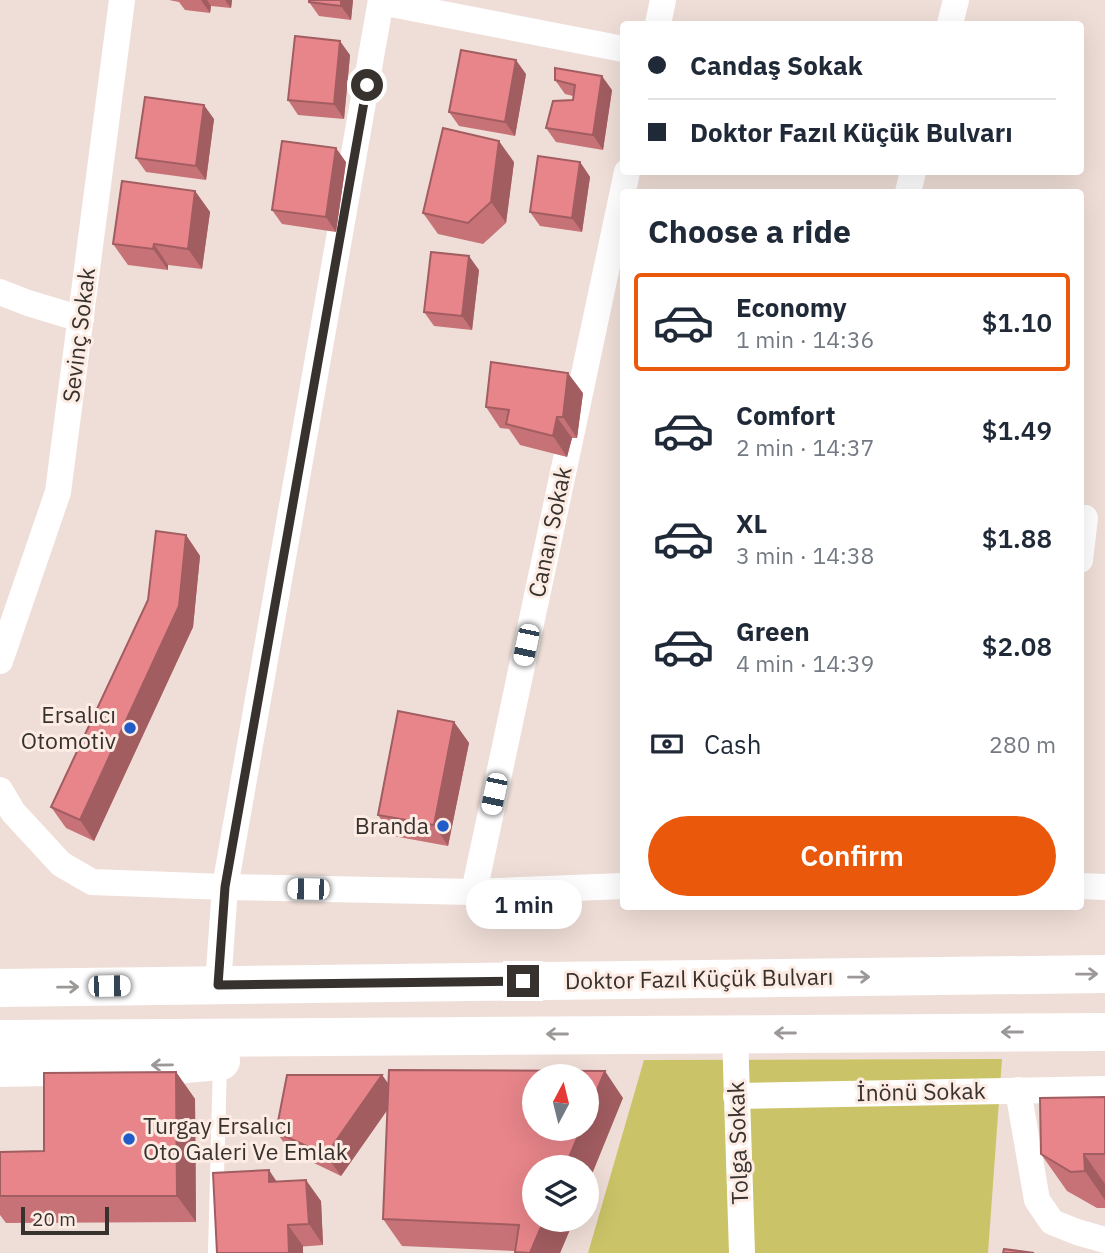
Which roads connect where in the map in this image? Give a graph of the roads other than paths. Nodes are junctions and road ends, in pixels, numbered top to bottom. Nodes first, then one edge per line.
1 (122, 0) edge
2 (663, 0) edge
3 (956, 0) edge
4 (381, 1) edge
5 (659, 21) edge
6 (951, 21) edge
7 (620, 48) edge
8 (620, 205) edge
9 (0, 292) edge
10 (81, 319) junction
11 (1090, 518) edge
12 (1084, 543) edge
13 (0, 661) edge
14 (0, 790) edge
15 (620, 886) edge
16 (225, 887) junction
17 (1084, 887) edge
18 (1105, 887) edge
19 (474, 892) junction
20 (1105, 974) edge
21 (218, 985) junction
22 (0, 988) edge
23 (1105, 1032) edge
24 (735, 1034) junction
25 (350, 1035) junction
26 (0, 1039) edge
27 (220, 1061) junction
28 (0, 1068) edge
29 (1105, 1089) edge
30 (1018, 1090) junction
31 (736, 1096) junction
32 (1105, 1240) edge
33 (215, 1253) edge
34 (742, 1253) edge

1 - 10 street, Sevinç Sokak
2 - 5 street
3 - 6 street
4 - 7 street
4 - 16 street
8 - 19 street, Canan Sokak
9 - 10 street
10 - 13 street, Sevinç Sokak
11 - 12 street
14 - 16 street
15 - 19 street
16 - 19 street
16 - 21 street
17 - 18 street
21 -> 20 highway, Doktor Fazıl Küçük Bulvarı
22 -> 21 highway, Doktor Fazıl Küçük Bulvarı
23 -> 24 highway
24 -> 25 highway
24 - 31 street, Tolga Sokak
25 - 26 highway
25 - 27 highway
27 -> 28 highway
27 - 33 lane
29 - 30 street, İnönü Sokak
30 - 31 street, İnönü Sokak
30 - 32 street
31 - 34 street, Tolga Sokak

